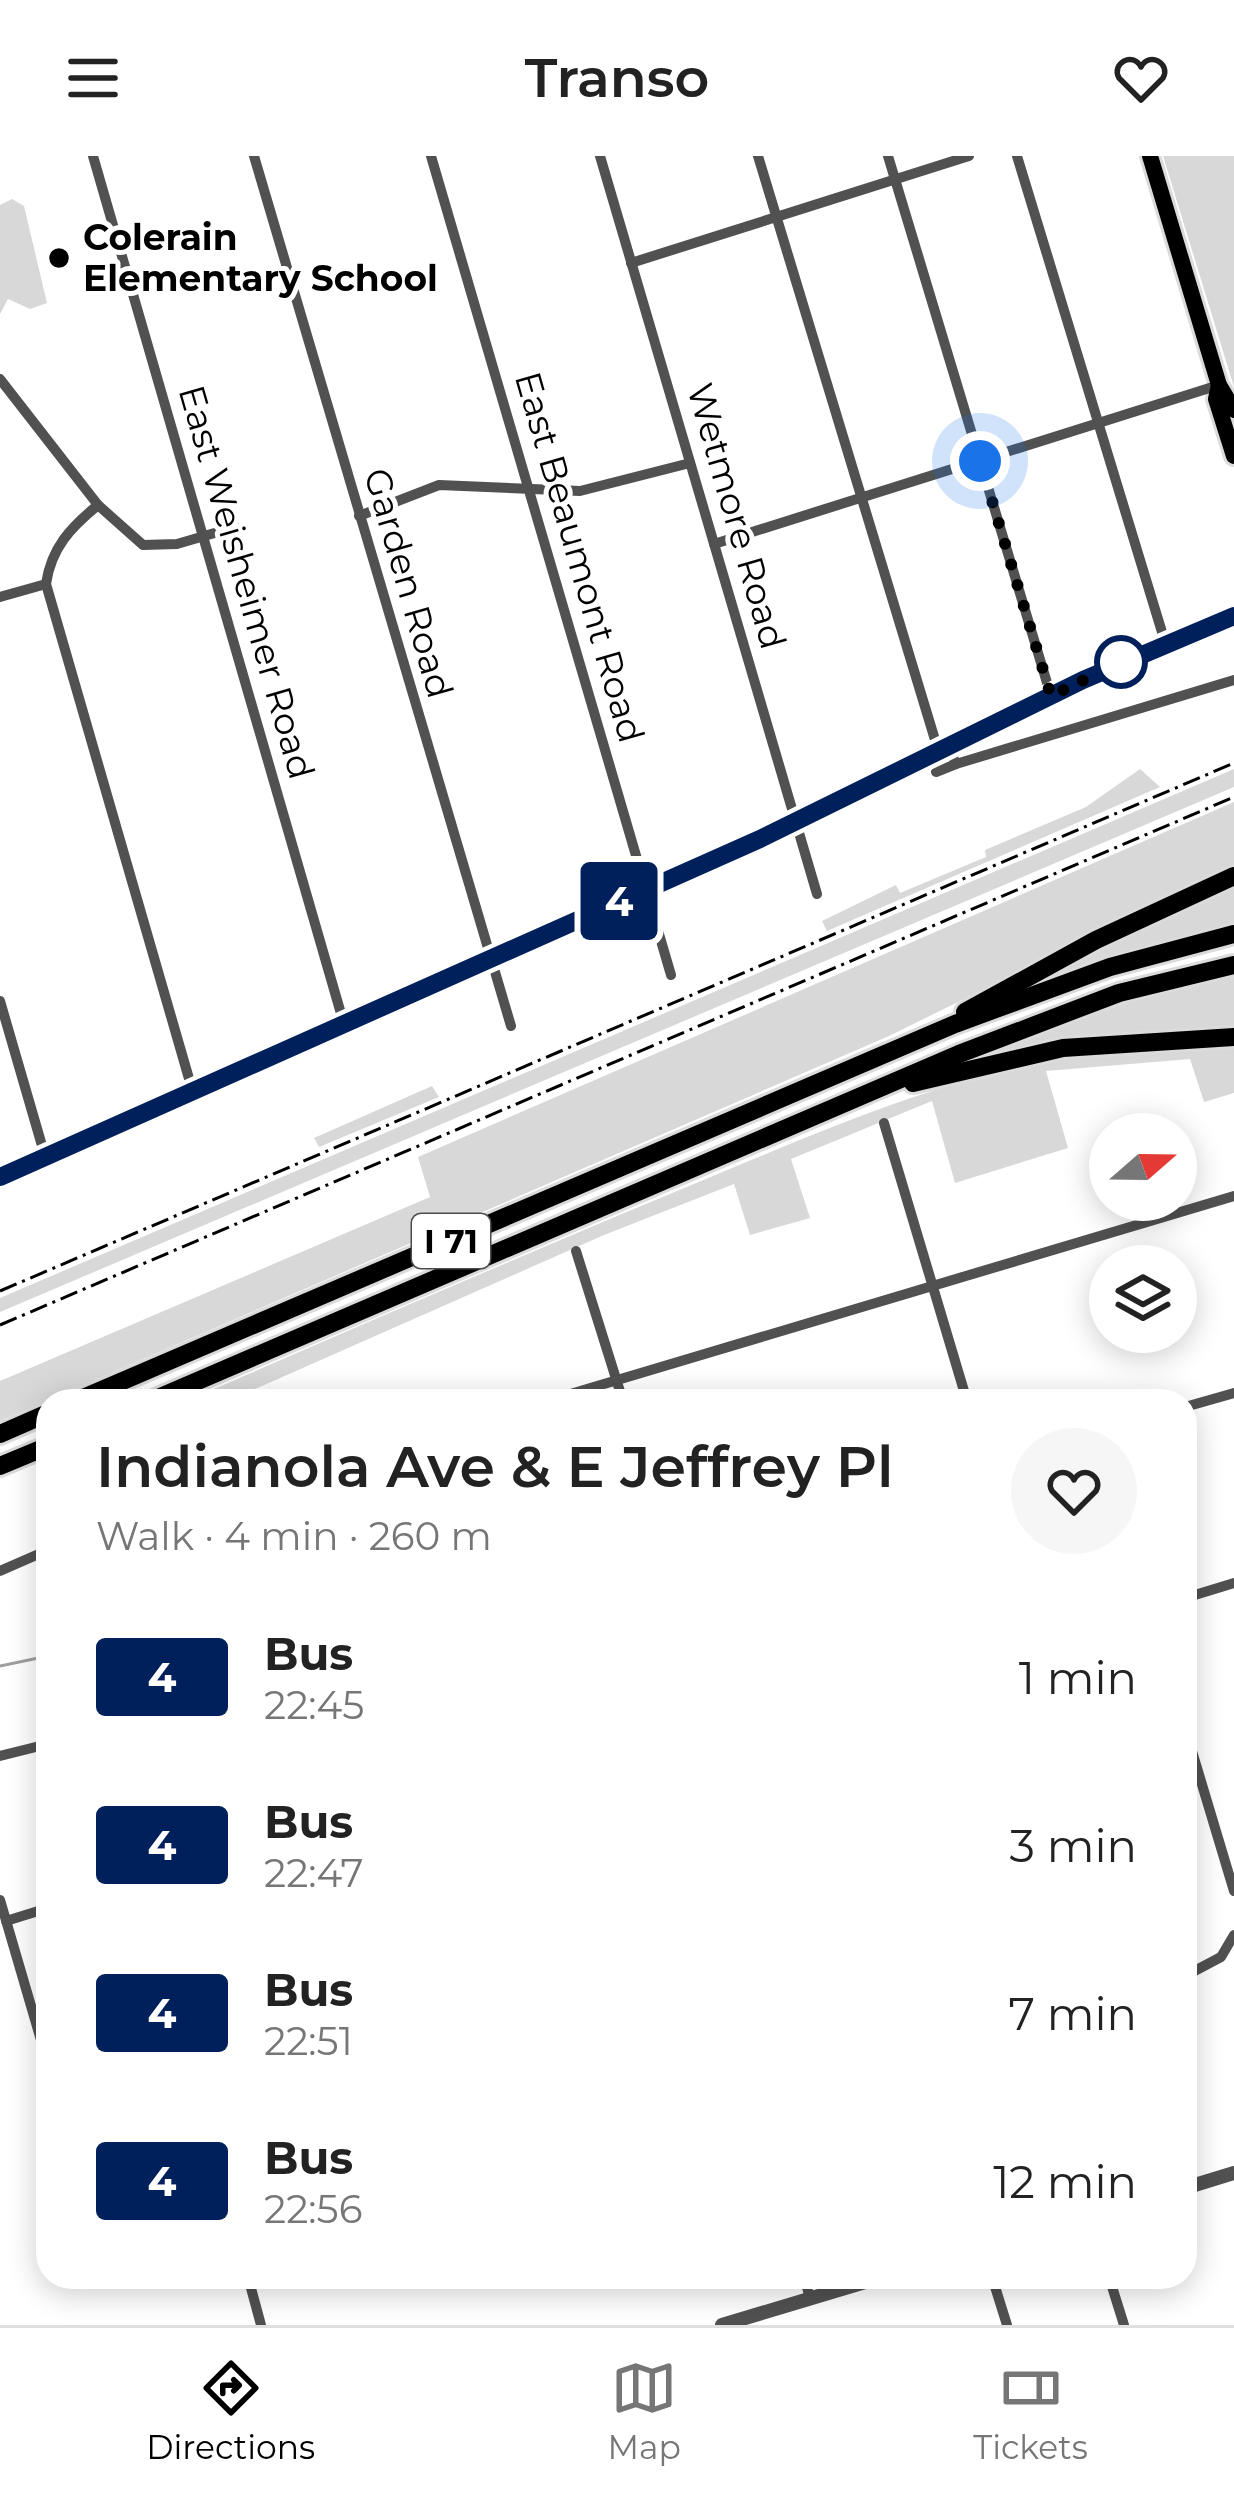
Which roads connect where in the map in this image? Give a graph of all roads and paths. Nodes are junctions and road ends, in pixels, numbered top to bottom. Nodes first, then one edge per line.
1 (93, 156) edge
2 (254, 156) edge
3 (431, 156) edge
4 (600, 156) edge
5 (758, 156) edge
6 (888, 156) edge
7 (969, 156) edge
8 (1017, 156) edge
9 (1150, 156) edge
10 (895, 179) junction
11 (777, 217) junction
12 (631, 263) junction
13 (0, 379) edge
14 (1219, 385) junction
15 (1234, 410) edge
16 (1098, 424) junction
17 (1234, 456) edge
18 (980, 461) junction
19 (690, 464) junction
20 (528, 489) junction
21 (862, 498) junction
22 (98, 505) junction
23 (358, 517) junction
24 (236, 527) dead end
25 (203, 537) junction
26 (714, 544) junction
27 (46, 584) junction
28 (0, 597) edge
29 (1234, 616) edge
30 (1165, 641) junction
31 (1234, 680) edge
32 (1051, 696) junction
33 (945, 759) junction
34 (796, 823) junction
35 (1234, 876) edge
36 (646, 890) junction
37 (817, 894) dead end
38 (1234, 934) edge
39 (489, 959) junction
40 (1234, 965) edge
41 (670, 975) dead end
42 (0, 1001) edge
43 (344, 1024) junction
44 (511, 1026) dead end
45 (1234, 1037) edge
46 (914, 1042) junction
47 (192, 1089) junction
48 (838, 1106) junction
49 (884, 1123) dead end
50 (45, 1156) junction
51 (0, 1177) edge
52 (1234, 1196) edge
53 (576, 1251) dead end
54 (933, 1285) junction
55 (616, 1380) junction
56 (104, 1389) edge
57 (179, 1389) edge
58 (586, 1389) edge
59 (619, 1389) edge
60 (963, 1389) edge
61 (1234, 1393) edge
62 (1197, 1404) edge
63 (36, 1418) edge
64 (0, 1434) edge
65 (36, 1451) edge
66 (0, 1466) edge
67 (36, 1555) edge
68 (0, 1571) edge
69 (1234, 1583) edge
70 (1197, 1594) edge
71 (36, 1747) edge
72 (0, 1756) edge
73 (1197, 1768) edge
74 (1234, 1891) edge
75 (0, 1900) edge
76 (36, 1912) edge
77 (6, 1921) junction
78 (1234, 1935) edge
79 (1197, 1970) edge
80 (36, 2023) edge
81 (1234, 2173) edge
82 (1197, 2184) edge
83 (251, 2289) edge
84 (807, 2289) edge
85 (841, 2289) edge
86 (996, 2289) edge
87 (1113, 2289) edge
88 (810, 2298) junction
89 (261, 2325) edge
90 (722, 2325) edge
91 (1007, 2325) edge
92 (1124, 2325) edge

1 - 25 street, East Weisheimer Road
2 - 23 street, Garden Road
3 - 20 street, East Beaumont Road
4 - 12 street, Wetmore Road
5 - 11 street
6 - 10 street
7 - 10 street
8 - 16 street
9 - 14 main road
10 - 11 street
10 - 18 street
11 - 12 street
11 - 21 street
12 - 19 street, Wetmore Road
13 - 22 street
14 - 15 main road
14 - 16 street
14 - 17 main road
16 - 18 street
16 - 30 street
18 - 21 street
18 - 32 street
19 - 20 street
19 - 26 street, Wetmore Road
20 - 23 street
20 - 36 street, East Beaumont Road
21 - 26 street
21 - 33 street
22 - 25 street
22 - 27 street
23 - 39 street, Garden Road
24 - 25 street
25 - 43 street, East Weisheimer Road
26 - 34 street, Wetmore Road
27 - 28 street
27 - 47 street
29 - 30 main road
30 - 32 main road
31 - 33 street
32 - 33 main road
33 - 34 main road
34 - 36 main road
34 - 37 street, Wetmore Road
35 - 46 highway
36 - 39 main road
36 - 41 street, East Beaumont Road
38 - 46 highway, I 71
39 - 43 main road
39 - 44 street, Garden Road
40 - 48 highway, I 71
42 - 50 street
43 - 47 main road
45 - 48 highway
46 - 56 highway, I 71
47 - 50 main road
48 - 57 highway, I 71
49 - 54 street
50 - 51 main road
52 - 54 street
53 - 55 street
54 - 55 street
54 - 60 street
55 - 58 street
55 - 59 street
61 - 62 street
63 - 64 highway
65 - 66 highway
67 - 68 street
69 - 70 street
71 - 72 street
73 - 74 street
75 - 77 street
76 - 77 street
77 - 80 street
78 - 79 street
81 - 82 street
83 - 89 street
84 - 88 street
85 - 88 street
86 - 91 street
87 - 92 street
88 - 90 street

